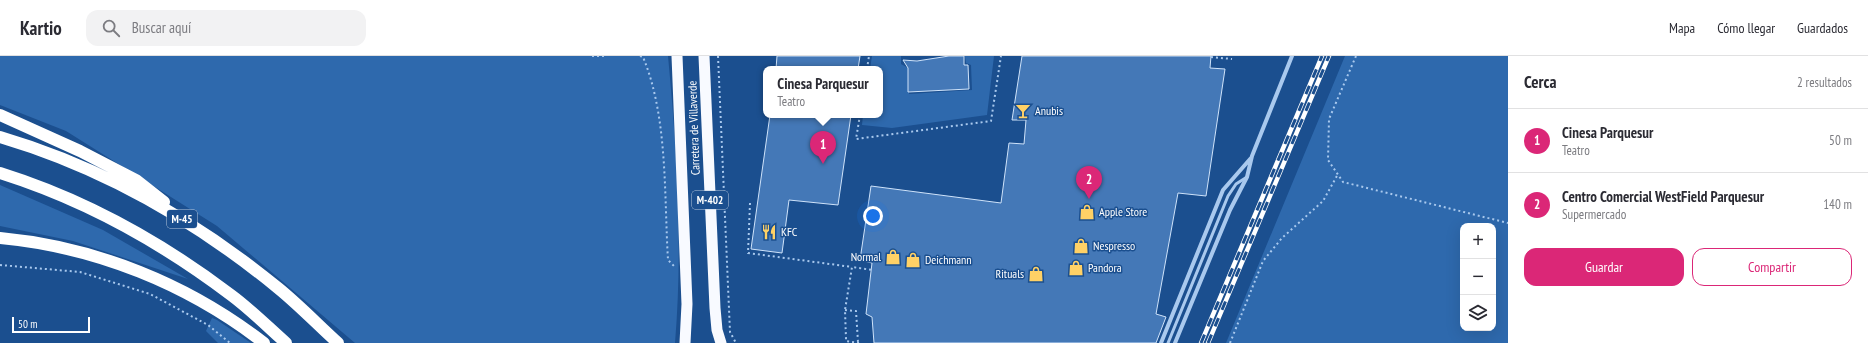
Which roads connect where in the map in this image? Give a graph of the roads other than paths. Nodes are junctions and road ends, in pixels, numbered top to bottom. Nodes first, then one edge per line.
1 (677, 56) edge
2 (704, 56) edge
3 (1292, 56) edge
4 (0, 115) edge
5 (0, 137) edge
6 (1252, 156) junction
7 (0, 174) edge
8 (1247, 177) junction
9 (199, 230) junction
10 (0, 238) edge
11 (1196, 263) dead end
12 (1200, 264) junction
13 (264, 343) edge
14 (286, 343) edge
15 (338, 343) edge
16 (685, 343) edge
17 (720, 343) edge
18 (1161, 343) edge
19 (1168, 343) edge
20 (1175, 343) edge

1 - 16 highway, Carretera de Villaverde / M-402
2 - 17 highway, Carretera de Villaverde / M-402
3 - 6 street
4 - 9 highway
5 - 9 highway, M-45
6 - 8 street
6 - 18 street
7 - 14 highway
8 - 12 lane
8 - 20 street
9 - 15 highway, M-45
10 - 13 highway
11 - 12 lane
12 - 19 lane

